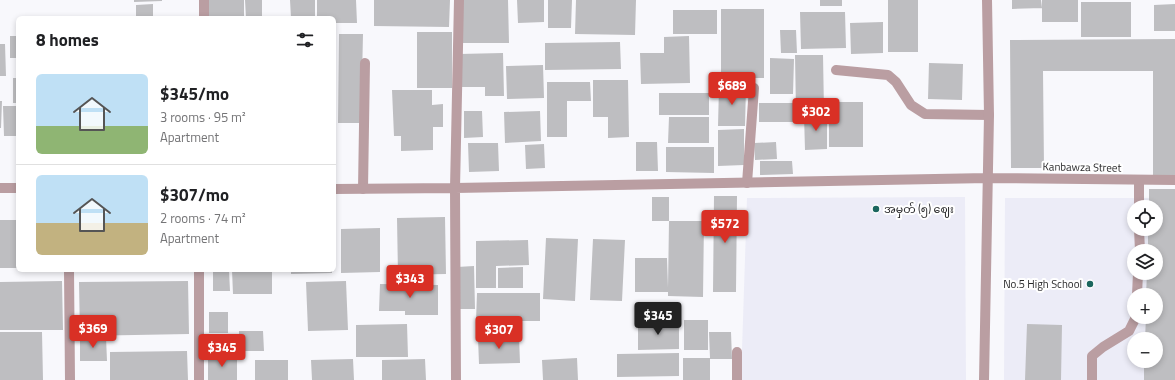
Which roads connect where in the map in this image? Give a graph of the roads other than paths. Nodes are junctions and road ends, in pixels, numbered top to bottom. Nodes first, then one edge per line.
1 (204, 0) edge
2 (459, 0) edge
3 (987, 0) edge
4 (204, 16) edge
5 (365, 63) dead end
6 (836, 70) dead end
7 (754, 88) dead end
8 (989, 115) junction
9 (988, 178) junction
10 (1139, 180) junction
11 (1175, 180) edge
12 (747, 183) junction
13 (0, 188) edge
14 (16, 188) edge
15 (336, 188) edge
16 (455, 188) junction
17 (362, 189) junction
18 (1139, 200) edge
19 (69, 272) edge
20 (199, 272) edge
21 (1132, 324) edge
22 (737, 352) dead end
23 (70, 380) edge
24 (199, 380) edge
25 (456, 380) edge
26 (737, 380) edge
27 (984, 380) edge
28 (1092, 380) edge

1 - 4 street
2 - 16 street
3 - 8 street
5 - 17 street
6 - 8 street
7 - 12 street
8 - 9 street
9 - 10 street, Kanbawza Street
9 - 12 street, Kanbawza Street
9 - 27 street
10 - 11 street, Kanbawza Street
10 - 18 street
12 - 16 street, Kanbawza Street
13 - 14 street
15 - 17 street, Kanbawza Street
16 - 17 street, Kanbawza Street
16 - 25 street
19 - 23 street
20 - 24 street
21 - 28 street
22 - 26 street

